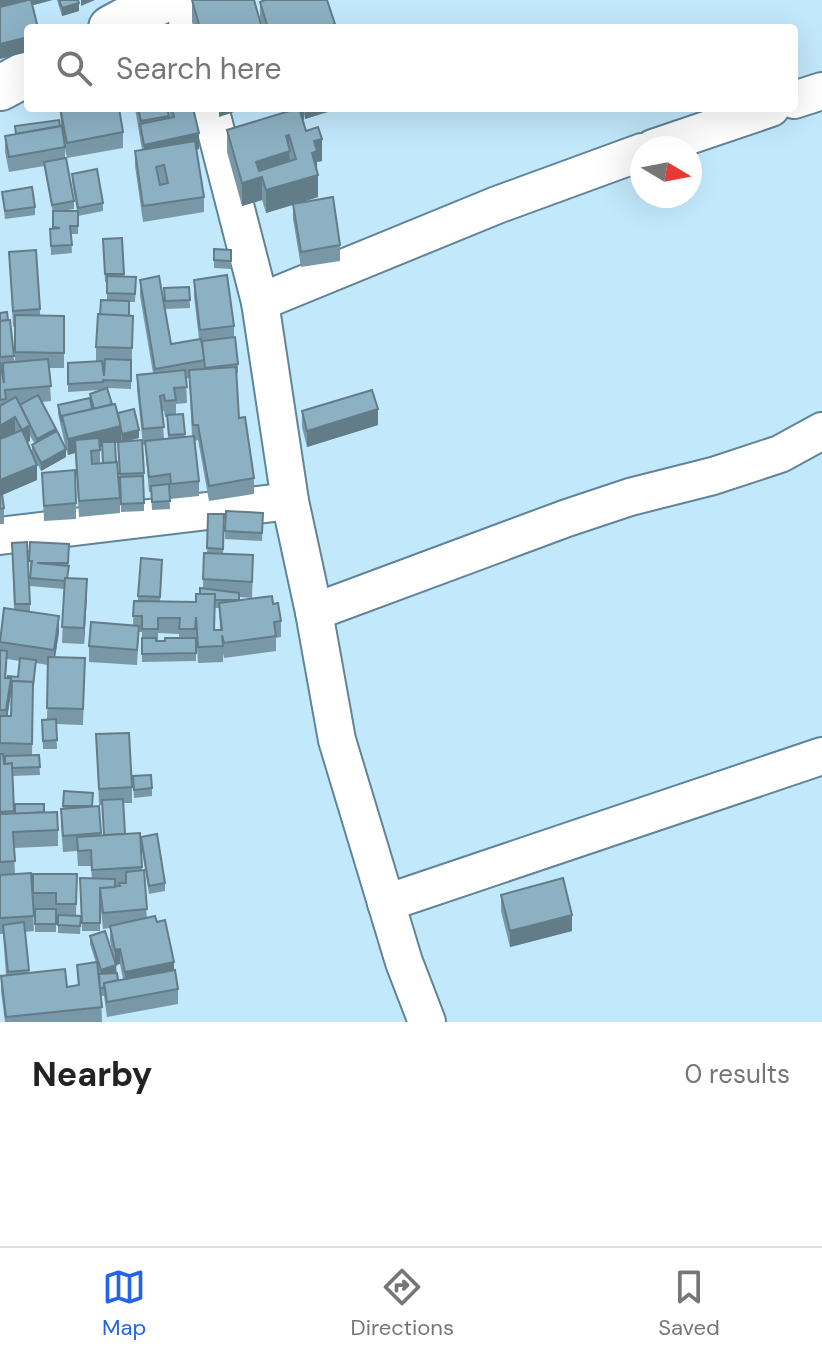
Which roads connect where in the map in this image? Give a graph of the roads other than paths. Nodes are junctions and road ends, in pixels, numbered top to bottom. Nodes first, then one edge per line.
1 (163, 0) edge
2 (182, 0) edge
3 (118, 24) edge
4 (188, 24) edge
5 (24, 75) edge
6 (0, 88) edge
7 (822, 91) edge
8 (798, 99) edge
9 (211, 112) edge
10 (759, 112) edge
11 (688, 136) edge
12 (630, 156) edge
13 (260, 302) junction
14 (822, 431) edge
15 (290, 501) junction
16 (0, 536) edge
17 (314, 612) junction
18 (822, 756) edge
19 (386, 903) junction
20 (427, 1022) edge

1 - 3 street
2 - 4 street
5 - 6 street
7 - 8 street
9 - 13 street
10 - 11 street
12 - 13 street
13 - 15 street
14 - 17 street
15 - 16 street
15 - 17 street
17 - 19 street
18 - 19 street
19 - 20 street

